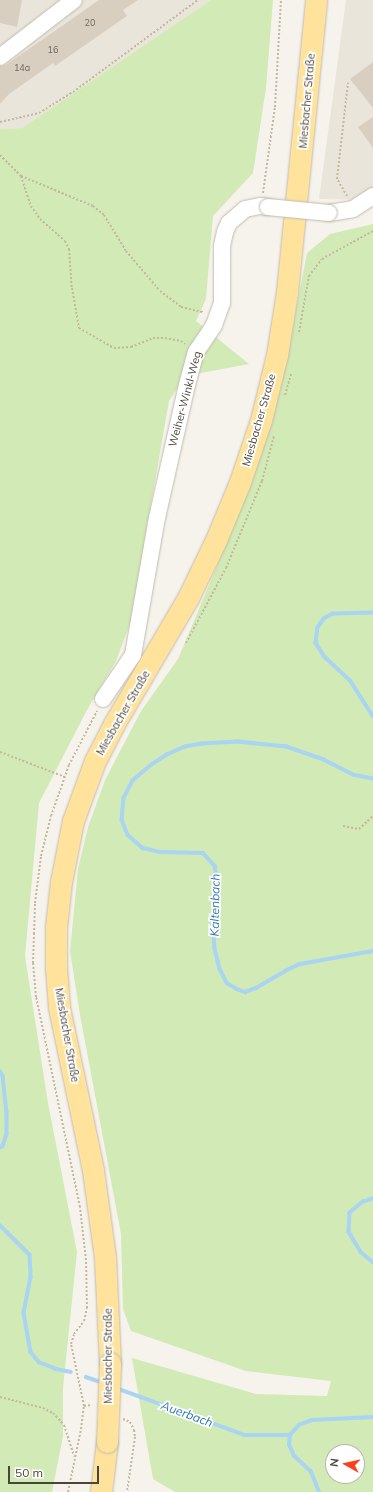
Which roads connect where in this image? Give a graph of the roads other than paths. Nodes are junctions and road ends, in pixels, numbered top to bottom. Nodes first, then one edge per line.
1 (74, 0) edge
2 (316, 0) edge
3 (0, 57) edge
4 (373, 196) edge
5 (103, 699) dead end
6 (101, 1492) edge

1 - 3 street
2 - 6 main road, Miesbacher Straße, bridge
4 - 5 street, Weiher-Winkl-Weg, bridge

